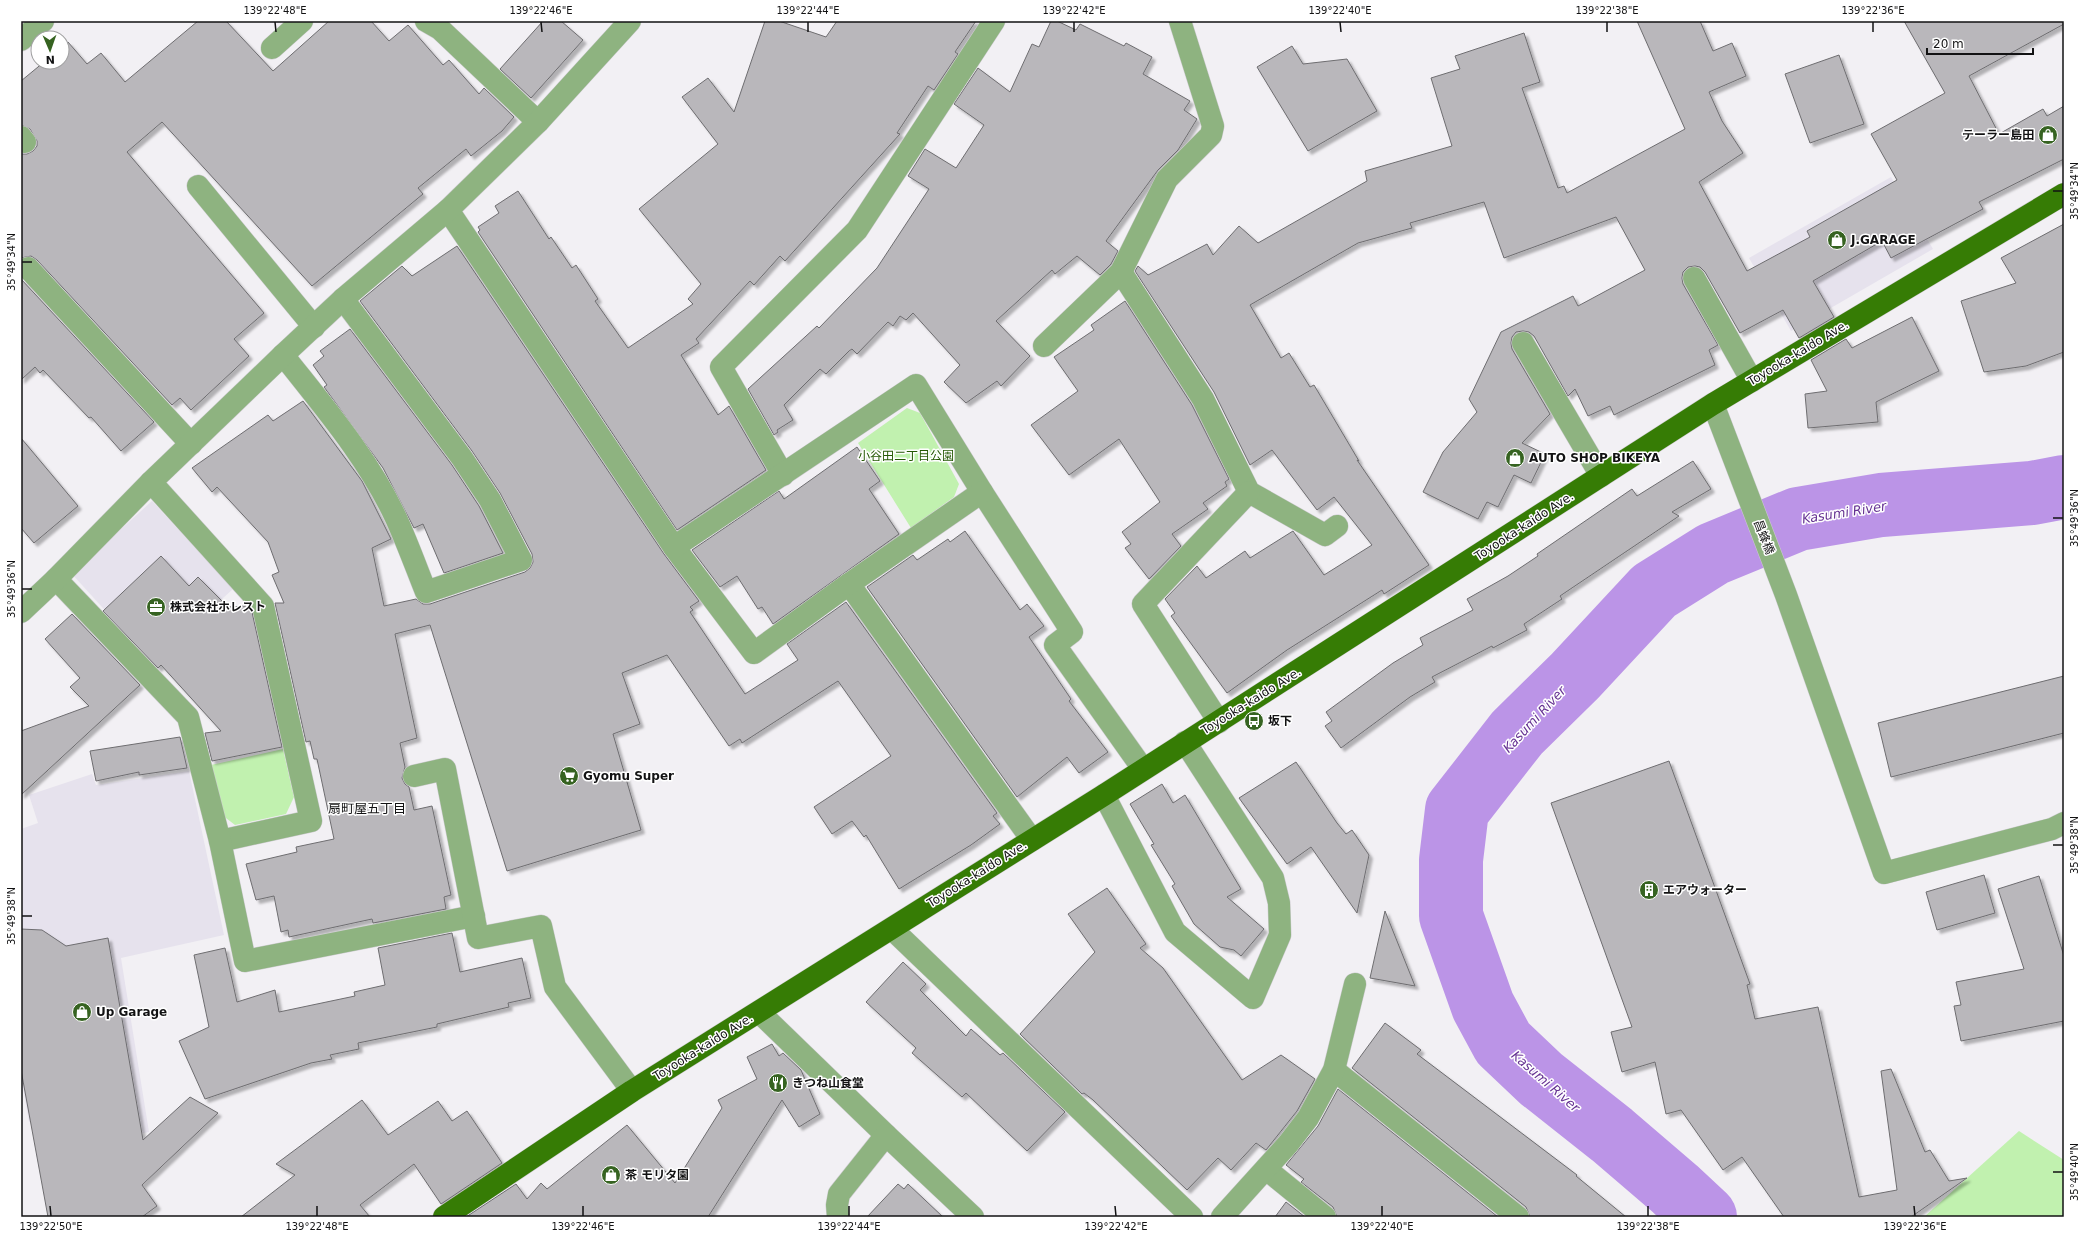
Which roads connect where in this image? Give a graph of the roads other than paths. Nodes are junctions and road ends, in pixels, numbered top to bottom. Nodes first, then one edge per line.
1 (44, 21) edge
2 (302, 21) edge
3 (426, 21) edge
4 (630, 21) edge
5 (994, 21) edge
6 (1180, 21) edge
7 (1189, 21) edge
8 (21, 40) edge
9 (272, 48) dead end
10 (538, 122) junction
11 (198, 186) dead end
12 (2064, 194) edge
13 (448, 210) junction
14 (28, 268) dead end
15 (1121, 272) junction
16 (1694, 278) dead end
17 (343, 299) junction
18 (314, 327) junction
19 (1522, 343) dead end
20 (1044, 346) dead end
21 (284, 355) junction
22 (1752, 381) junction
23 (1713, 404) junction
24 (191, 444) junction
25 (783, 475) junction
26 (1602, 476) junction
27 (151, 482) junction
28 (982, 492) junction
29 (1249, 492) junction
30 (1337, 526) dead end
31 (674, 547) junction
32 (56, 579) junction
33 (849, 584) junction
34 (21, 612) edge
35 (1219, 722) junction
36 (1185, 742) junction
37 (1143, 769) junction
38 (414, 776) dead end
39 (1104, 795) junction
40 (2064, 822) edge
41 (1032, 840) junction
42 (220, 841) junction
43 (474, 916) junction
44 (892, 929) junction
45 (1355, 984) dead end
46 (759, 1012) junction
47 (1334, 1070) junction
48 (632, 1091) junction
49 (886, 1136) junction
50 (1266, 1169) junction
51 (444, 1217) edge
52 (838, 1217) edge
53 (973, 1217) edge
54 (1192, 1217) edge
55 (1222, 1217) edge
56 (1325, 1217) edge
57 (1518, 1217) edge

1 - 8 street
2 - 9 street
3 - 10 street
4 - 10 street
5 - 25 street
6 - 7 street
6 - 15 street
10 - 13 street
11 - 18 street
12 - 22 main road, Toyooka-kaido Ave.
13 - 17 street
13 - 31 street
14 - 24 street
15 - 20 street
15 - 29 street
16 - 22 street
17 - 18 street
17 - 21 street
18 - 21 street
19 - 26 street
21 - 24 street
22 - 23 main road, Toyooka-kaido Ave.
23 - 26 main road, Toyooka-kaido Ave.
23 - 40 street, 昌蜂橋
24 - 27 street
25 - 28 street
25 - 31 street
26 - 35 main road, Toyooka-kaido Ave.
27 - 32 street
27 - 42 street
28 - 33 street
28 - 37 street
29 - 30 street
29 - 35 street
31 - 33 street
32 - 34 street
32 - 42 street
33 - 41 street
35 - 36 main road, Toyooka-kaido Ave.
36 - 37 main road, Toyooka-kaido Ave.
36 - 39 street
37 - 39 main road, Toyooka-kaido Ave.
38 - 43 street
39 - 41 main road, Toyooka-kaido Ave.
41 - 44 main road, Toyooka-kaido Ave.
42 - 43 street
43 - 48 street
44 - 46 main road, Toyooka-kaido Ave.
44 - 54 street
45 - 47 street
46 - 48 main road, Toyooka-kaido Ave.
46 - 49 street
47 - 50 street
47 - 57 street
48 - 51 main road, Toyooka-kaido Ave.
49 - 52 street
49 - 53 street
50 - 55 street
50 - 56 street

